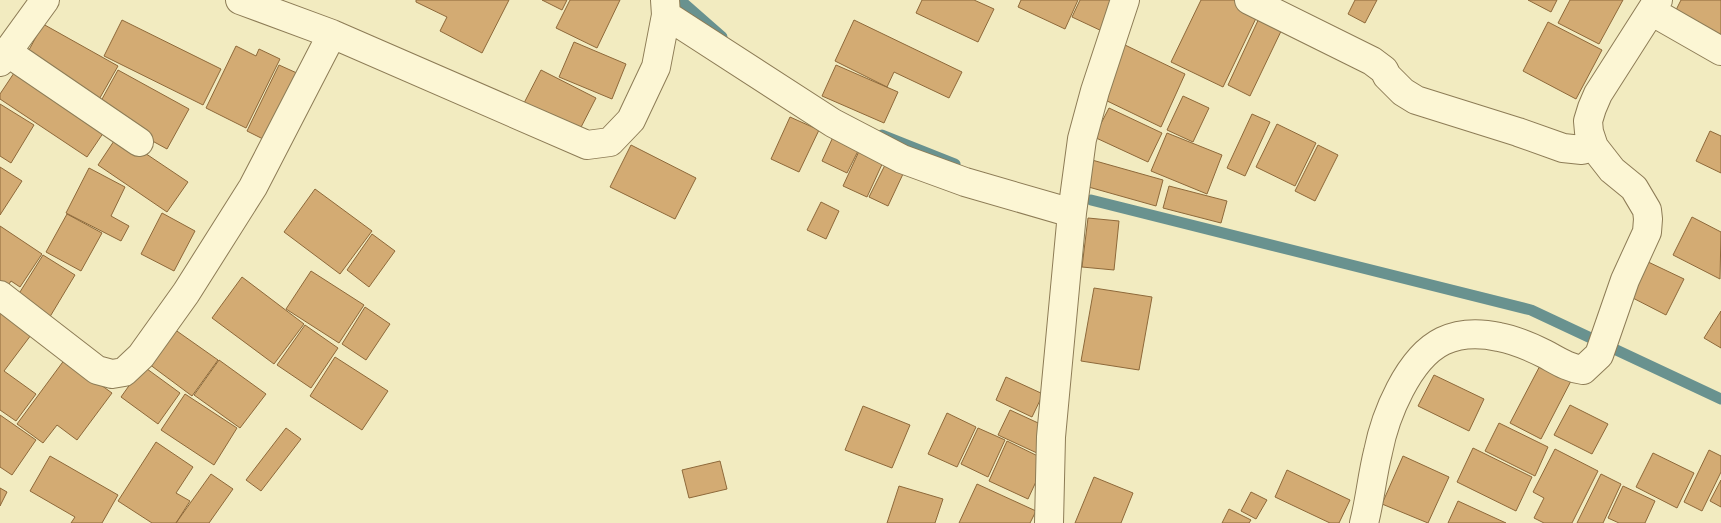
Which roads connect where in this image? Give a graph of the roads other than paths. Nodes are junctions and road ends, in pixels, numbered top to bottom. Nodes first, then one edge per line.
1 (45, 0) edge
2 (240, 0) edge
3 (1124, 0) edge
4 (1249, 0) edge
5 (664, 4) edge
6 (1655, 6) edge
7 (332, 34) junction
8 (1721, 51) edge
9 (4, 57) edge
10 (138, 142) dead end
11 (1594, 147) junction
12 (1072, 213) junction
13 (0, 295) edge
14 (1049, 523) edge
15 (1364, 523) edge

1 - 9 street
2 - 7 street
3 - 12 street
4 - 11 street
5 - 7 street
5 - 12 street
6 - 8 street
6 - 11 street
7 - 13 street
9 - 10 street
11 - 15 street
12 - 14 street

